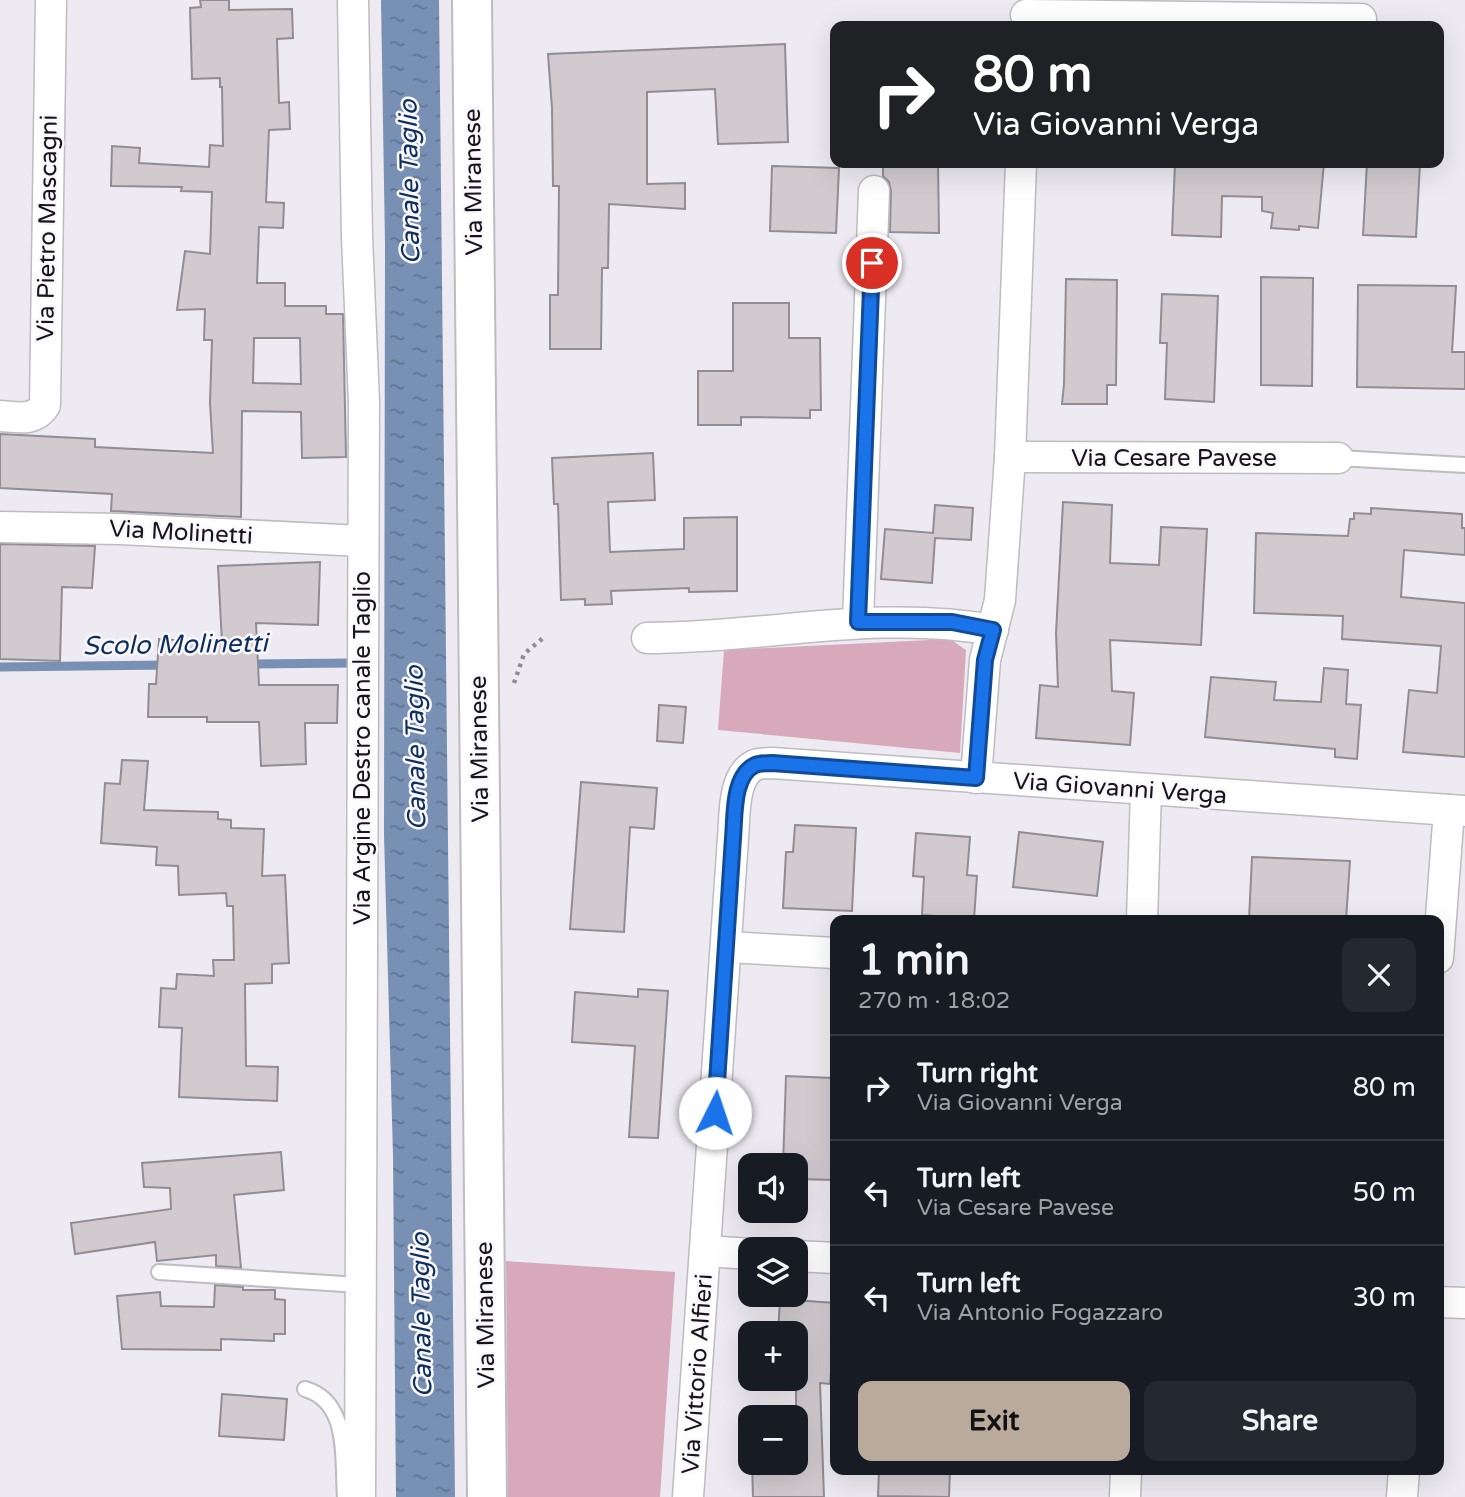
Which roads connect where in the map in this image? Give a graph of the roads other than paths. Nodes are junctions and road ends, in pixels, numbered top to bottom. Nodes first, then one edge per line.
1 (51, 0) edge
2 (353, 0) edge
3 (472, 0) edge
4 (1026, 14) edge
5 (1362, 19) dead end
6 (1021, 168) edge
7 (874, 191) dead end
8 (0, 416) edge
9 (1010, 457) junction
10 (1338, 458) joint
11 (1465, 465) edge
12 (0, 527) edge
13 (362, 541) junction
14 (858, 622) junction
15 (993, 630) junction
16 (647, 638) dead end
17 (976, 778) junction
18 (742, 781) joint
19 (1146, 790) junction
20 (1457, 810) edge
21 (1142, 915) edge
22 (1444, 915) edge
23 (727, 947) junction
24 (830, 953) edge
25 (706, 1251) junction
26 (738, 1253) edge
27 (808, 1257) edge
28 (830, 1258) edge
29 (159, 1272) dead end
30 (359, 1285) junction
31 (1444, 1302) edge
32 (1465, 1303) edge
33 (305, 1390) dead end
34 (1126, 1475) edge
35 (1404, 1475) edge
36 (345, 1497) edge
37 (360, 1497) edge
38 (487, 1497) edge
39 (688, 1497) edge
40 (1125, 1497) edge
41 (1402, 1497) edge

1 - 8 street, Via Pietro Mascagni
2 - 13 street, Via Argine Destro canale Taglio
3 - 38 main road, Via Miranese
4 - 5 street
6 - 9 street
7 - 14 street
9 - 10 street, Via Cesare Pavese
9 - 15 street
10 - 11 lane
12 - 13 street, Via Molinetti
13 - 30 street, Via Argine Destro canale Taglio
14 - 15 street
14 - 16 street
15 - 17 street
17 - 18 street, Via Giovanni Verga
17 - 19 street, Via Giovanni Verga
18 - 23 street, Via Vittorio Alfieri
19 - 20 street, Via Giovanni Verga
19 - 21 street
20 - 22 street
23 - 24 street
23 - 25 street, Via Vittorio Alfieri
25 - 26 street, Via Vittorio Alfieri
25 - 39 street, Via Vittorio Alfieri
27 - 28 street
29 - 30 lane
30 - 37 street, Via Argine Destro canale Taglio
31 - 32 street
33 - 36 lane
34 - 40 street
35 - 41 street

